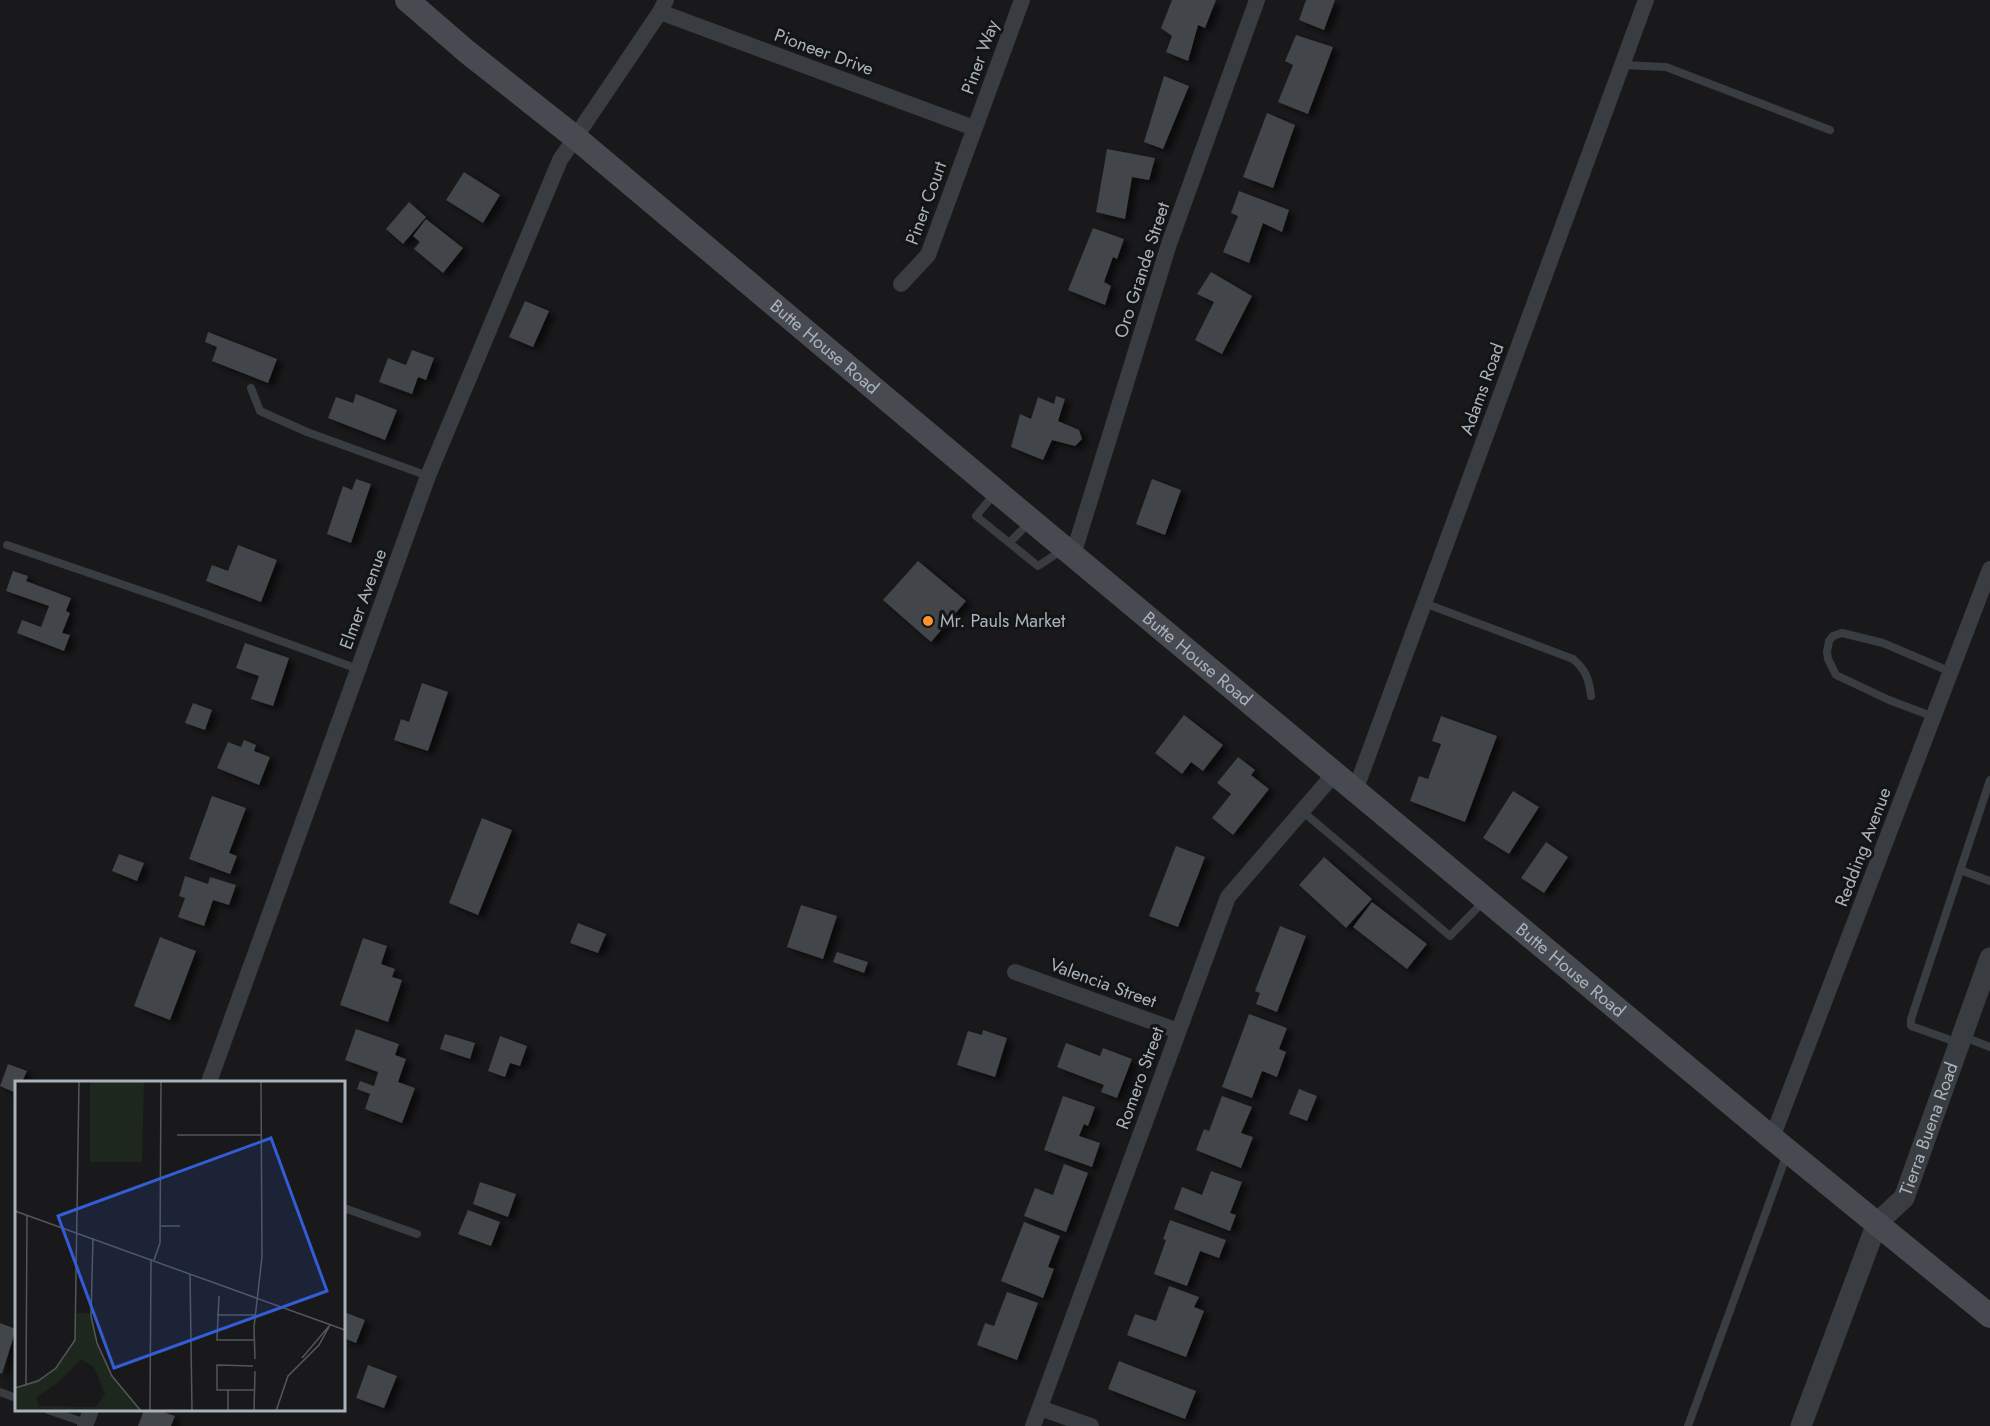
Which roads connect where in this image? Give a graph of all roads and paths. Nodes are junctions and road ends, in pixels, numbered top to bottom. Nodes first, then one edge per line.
1 (407, 0) edge
2 (1022, 0) edge
3 (1257, 0) edge
4 (1646, 0) edge
5 (663, 6) edge
6 (1622, 65) junction
7 (974, 128) junction
8 (1830, 130) dead end
9 (576, 138) junction
10 (902, 284) dead end
11 (251, 388) dead end
12 (428, 476) junction
13 (996, 491) junction
14 (1032, 520) junction
15 (1009, 543) junction
16 (7, 545) dead end
17 (1069, 552) junction
18 (1990, 570) edge
19 (1424, 603) junction
20 (358, 669) junction
21 (1951, 672) junction
22 (1591, 696) dead end
23 (1934, 717) junction
24 (1335, 773) junction
25 (1990, 780) edge
26 (1355, 791) junction
27 (1302, 811) junction
28 (1960, 870) junction
29 (1990, 880) edge
30 (1485, 899) junction
31 (1990, 958) edge
32 (1015, 972) dead end
33 (1178, 1031) junction
34 (1961, 1039) junction
35 (1990, 1047) edge
36 (210, 1081) edge
37 (1780, 1144) junction
38 (345, 1208) edge
39 (1877, 1223) junction
40 (417, 1234) dead end
41 (1990, 1316) edge
42 (0, 1392) edge
43 (15, 1398) edge
44 (1040, 1408) junction
45 (52, 1411) edge
46 (88, 1420) edge
47 (1033, 1426) edge
48 (1091, 1426) edge
49 (1688, 1426) edge
50 (1801, 1426) edge

1 - 9 main road, Butte House Road
2 - 7 street, Piner Way
3 - 17 street, Oro Grande Street
4 - 6 street, Adams Road
5 - 7 street, Pioneer Drive
5 - 9 street, Elmer Avenue
6 - 8 lane
6 - 19 street, Adams Road
7 - 10 street, Piner Court
9 - 12 street, Elmer Avenue
9 - 13 main road, Butte House Road
11 - 12 lane
12 - 20 street, Elmer Avenue
13 - 14 main road, Butte House Road
13 - 15 lane
14 - 15 lane
14 - 17 main road, Butte House Road
15 - 17 lane
16 - 20 lane
17 - 24 main road, Butte House Road
18 - 21 street, Redding Avenue
19 - 22 lane
19 - 26 street, Adams Road
20 - 36 street, Elmer Avenue
21 - 23 street, Redding Avenue
21 - 23 lane
23 - 37 street, Redding Avenue
24 - 26 main road, Butte House Road
24 - 27 street, Romero Street
25 - 28 lane
26 - 30 main road, Butte House Road
27 - 30 lane
27 - 33 street, Romero Street
28 - 29 lane
28 - 34 lane
30 - 37 main road, Butte House Road
31 - 34 street, Tierra Buena Road
32 - 33 street, Valencia Street
33 - 44 street, Romero Street
34 - 35 lane
34 - 39 street, Tierra Buena Road
37 - 39 main road, Butte House Road
37 - 49 lane
38 - 40 lane
39 - 41 main road, Butte House Road
39 - 50 street, Tierra Buena Road
42 - 43 lane
44 - 47 street, Romero Street
44 - 48 street
45 - 46 lane

